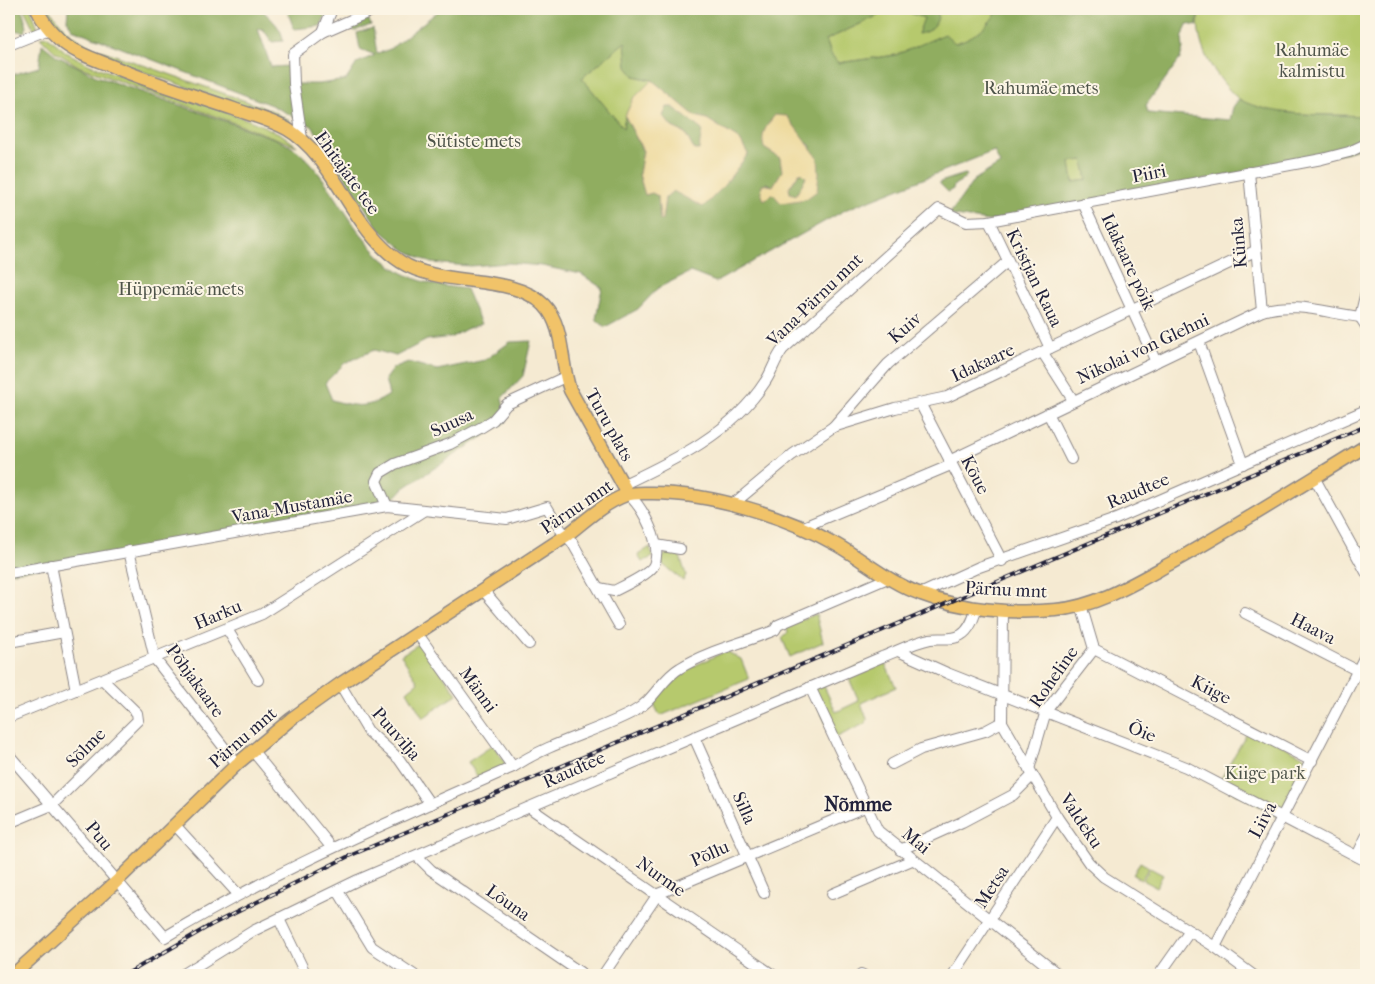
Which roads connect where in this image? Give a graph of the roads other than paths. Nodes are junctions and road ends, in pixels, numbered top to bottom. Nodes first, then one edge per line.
1 (37, 9) edge
2 (332, 9) edge
3 (337, 9) edge
4 (371, 9) edge
5 (342, 23) junction
6 (49, 29) junction
7 (323, 32) junction
8 (9, 44) edge
9 (302, 139) junction
10 (1366, 144) edge
11 (1249, 172) junction
12 (1083, 203) junction
13 (939, 208) joint
14 (988, 221) junction
15 (1255, 251) junction
16 (1008, 261) junction
17 (1366, 292) edge
18 (1133, 309) junction
19 (1262, 311) junction
20 (1360, 317) junction
21 (1366, 326) edge
22 (1199, 342) junction
23 (1046, 351) junction
24 (1156, 362) junction
25 (564, 374) junction
26 (1073, 400) junction
27 (920, 403) junction
28 (1366, 410) edge
29 (1048, 412) junction
30 (833, 428) junction
31 (1366, 446) edge
32 (1070, 459) dead end
33 (950, 463) junction
34 (1243, 464) junction
35 (1315, 479) junction
36 (625, 490) junction
37 (732, 505) junction
38 (387, 506) junction
39 (423, 510) junction
40 (800, 528) junction
41 (568, 535) junction
42 (656, 545) junction
43 (680, 549) dead end
44 (129, 551) junction
45 (1002, 560) junction
46 (50, 565) junction
47 (9, 572) edge
48 (1366, 572) edge
49 (888, 578) junction
50 (599, 588) junction
51 (484, 590) junction
52 (920, 594) junction
53 (1082, 605) junction
54 (977, 608) junction
55 (1003, 610) junction
56 (1245, 613) dead end
57 (618, 626) dead end
58 (227, 629) junction
59 (64, 632) junction
60 (417, 633) junction
61 (9, 642) edge
62 (529, 644) dead end
63 (1094, 649) junction
64 (898, 650) junction
65 (1366, 654) edge
66 (155, 659) junction
67 (1362, 673) edge
68 (103, 680) junction
69 (258, 680) dead end
70 (340, 684) junction
71 (810, 687) junction
72 (76, 690) junction
73 (1001, 695) junction
74 (1046, 711) junction
75 (9, 717) edge
76 (1002, 722) junction
77 (694, 737) junction
78 (252, 750) junction
79 (9, 755) edge
80 (1312, 761) junction
81 (237, 764) junction
82 (892, 764) dead end
83 (513, 767) junction
84 (1030, 772) junction
85 (430, 804) junction
86 (52, 805) junction
87 (865, 806) junction
88 (530, 808) junction
89 (1057, 817) junction
90 (1282, 818) junction
91 (9, 822) edge
92 (175, 825) junction
93 (1366, 837) edge
94 (332, 848) junction
95 (900, 850) junction
96 (747, 855) junction
97 (417, 856) junction
98 (1361, 859) edge
99 (912, 860) junction
100 (116, 882) junction
101 (338, 890) junction
102 (764, 893) dead end
103 (238, 894) junction
104 (658, 894) junction
105 (832, 894) dead end
106 (279, 919) junction
107 (990, 920) junction
108 (1190, 931) junction
109 (165, 937) joint
110 (1215, 947) junction
111 (13, 975) edge
112 (182, 975) edge
113 (306, 975) edge
114 (414, 975) edge
115 (584, 975) edge
116 (603, 975) edge
117 (773, 975) edge
118 (953, 975) edge
119 (1059, 975) edge
120 (1159, 975) edge
121 (1253, 975) edge

1 - 6 main road, Ehitajate tee
2 - 7 street
3 - 5 street
4 - 5 street
5 - 7 street
6 - 8 street
6 - 9 main road, Ehitajate tee
7 - 9 street
9 - 25 main road, Ehitajate tee
10 - 11 street, Piiri
11 - 12 street, Piiri
11 - 15 street, Künka
12 - 14 street, Piiri
12 - 18 street, Idakaare põik
13 - 14 street, Piiri
13 - 36 street, Vana-Pärnu mnt
14 - 16 street, Kristjan Raua
15 - 18 street, Idakaare
15 - 19 street, Künka
16 - 23 street, Kristjan Raua
16 - 30 street, Kuiv
17 - 20 street
18 - 23 street, Idakaare
18 - 24 street, Idakaare põik
19 - 20 street, Nikolai von Glehni
19 - 22 street, Nikolai von Glehni
20 - 21 street
22 - 24 street, Nikolai von Glehni
22 - 34 street
23 - 26 street, Kristjan Raua
23 - 27 street, Idakaare
24 - 26 street, Nikolai von Glehni
25 - 36 main road, Turu plats
25 - 38 street, Suusa
26 - 29 street, Nikolai von Glehni
27 - 30 street, Idakaare
27 - 33 street, Kõue
28 - 34 street, Raudtee
29 - 32 street
29 - 33 street, Nikolai von Glehni
30 - 37 street, Idakaare
31 - 35 main road, Pärnu mnt
33 - 40 street, Nikolai von Glehni
33 - 45 street, Kõue
34 - 45 street, Raudtee
35 - 48 street
35 - 53 main road, Pärnu mnt
36 - 37 main road, Pärnu mnt
36 - 41 main road, Pärnu mnt
36 - 42 street
37 - 40 main road, Pärnu mnt
38 - 39 street, Vana-Mustamäe
38 - 44 street, Vana-Mustamäe
39 - 41 street, Vana-Mustamäe
39 - 58 street, Harku
40 - 49 main road, Pärnu mnt
41 - 50 street
41 - 51 main road, Pärnu mnt
42 - 43 street
42 - 50 street
44 - 46 street, Vana-Mustamäe
44 - 66 street, Põhjakaare
45 - 52 street, Raudtee
46 - 47 street, Vana-Mustamäe
46 - 59 street
49 - 52 main road, Pärnu mnt
49 - 83 street, Raudtee
50 - 57 street
51 - 60 main road, Pärnu mnt
51 - 62 street
52 - 54 main road, Pärnu mnt
53 - 55 main road, Pärnu mnt
53 - 63 street, Roheline
54 - 55 main road, Pärnu mnt
54 - 64 street, Raudtee
55 - 73 street, Valdeku
56 - 67 street, Haava
58 - 66 street, Harku
58 - 69 street
59 - 61 street
59 - 72 street
60 - 70 main road, Pärnu mnt
60 - 83 street, Männi
63 - 74 street, Roheline
63 - 80 street, Kiige
64 - 71 street, Raudtee
64 - 73 street, Õie
65 - 67 street, Liiva
66 - 68 street, Harku
66 - 81 street, Põhjakaare
67 - 80 street, Liiva
68 - 72 street, Harku
68 - 86 street, Sõlme
70 - 78 main road, Pärnu mnt
70 - 85 street, Puuvilja
71 - 77 street, Raudtee
71 - 87 street, Mai
72 - 75 street, Harku
73 - 74 street, Õie
73 - 76 street, Valdeku
74 - 84 street, Roheline
74 - 90 street, Õie
76 - 82 street
76 - 84 street, Valdeku
77 - 88 street, Raudtee
77 - 96 street, Silla
78 - 81 main road, Pärnu mnt
78 - 94 street
79 - 86 street, Puu
80 - 90 street, Liiva
81 - 92 main road, Pärnu mnt
83 - 85 street, Raudtee
84 - 89 street, Valdeku
84 - 95 street, Roheline
85 - 94 street, Raudtee
86 - 91 street, Sõlme
86 - 100 street, Puu
87 - 95 street, Mai
87 - 96 street, Põllu
88 - 97 street, Raudtee
88 - 104 street, Nurme
89 - 107 street, Metsa
89 - 108 street, Valdeku
90 - 98 street, Õie
90 - 110 street, Liiva
92 - 100 main road, Pärnu mnt
92 - 103 street
93 - 98 street
94 - 103 street, Raudtee
95 - 99 street, Mai
96 - 102 street, Silla
96 - 104 street, Põllu
97 - 101 street, Raudtee
97 - 115 street, Lõuna
99 - 105 street
99 - 107 street, Mai
100 - 109 street, Puu
100 - 111 main road, Pärnu mnt
101 - 106 street, Raudtee
101 - 114 street
103 - 109 street, Raudtee
104 - 116 street
104 - 117 street, Nurme
106 - 112 street, Raudtee
106 - 113 street
107 - 118 street, Metsa
107 - 119 street, Mai
108 - 110 street, Valdeku
108 - 120 street
110 - 121 street, Valdeku

